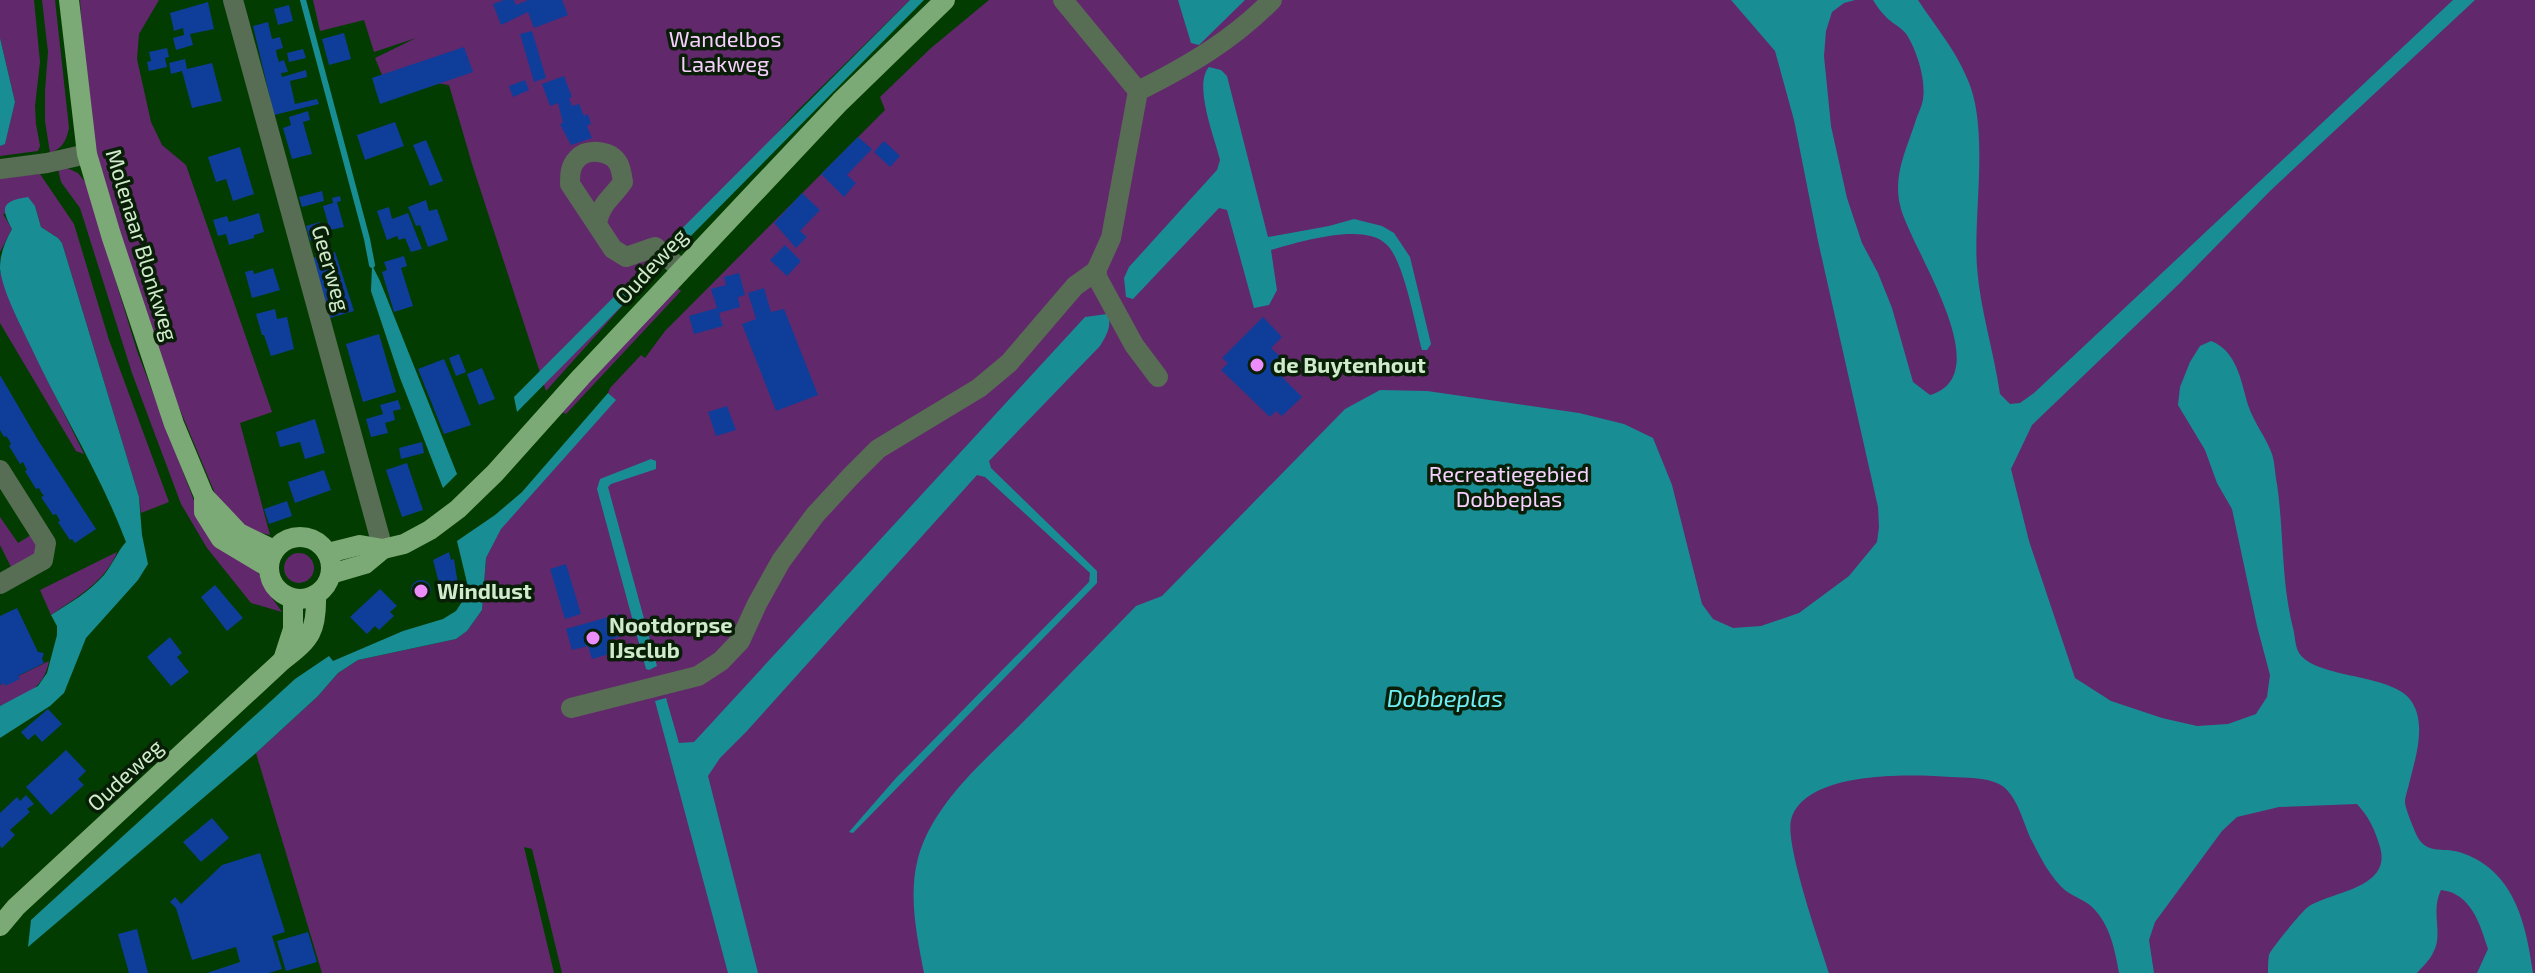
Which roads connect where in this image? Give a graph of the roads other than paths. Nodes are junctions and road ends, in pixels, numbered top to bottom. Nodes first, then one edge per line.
1 (69, 0) edge
2 (233, 0) edge
3 (945, 0) edge
4 (1063, 0) edge
5 (1272, 0) edge
6 (1138, 91) junction
7 (87, 154) junction
8 (0, 169) edge
9 (597, 222) dead end
10 (669, 258) junction
11 (1096, 271) junction
12 (1158, 377) dead end
13 (0, 470) edge
14 (383, 549) junction
15 (328, 553) junction
16 (271, 559) junction
17 (331, 574) junction
18 (0, 584) edge
19 (316, 595) junction
20 (293, 599) junction
21 (283, 660) junction
22 (571, 708) dead end
23 (0, 926) edge

1 - 7 main road, Molenaar Blonkweg
2 - 14 street, Geerweg
3 - 10 main road, Oudeweg
4 - 6 street
5 - 6 street
6 - 11 street
7 - 8 street
7 - 16 main road, Molenaar Blonkweg
9 - 10 street
10 - 14 main road, Oudeweg
11 - 12 street
11 - 22 street
13 - 18 street
14 - 15 main road, Oudeweg
14 - 17 main road, Oudeweg
15 - 16 main road
15 - 17 main road
16 - 20 main road
17 - 19 main road
19 - 20 main road
19 - 21 main road, Oudeweg
20 - 21 main road
21 - 23 main road, Oudeweg

